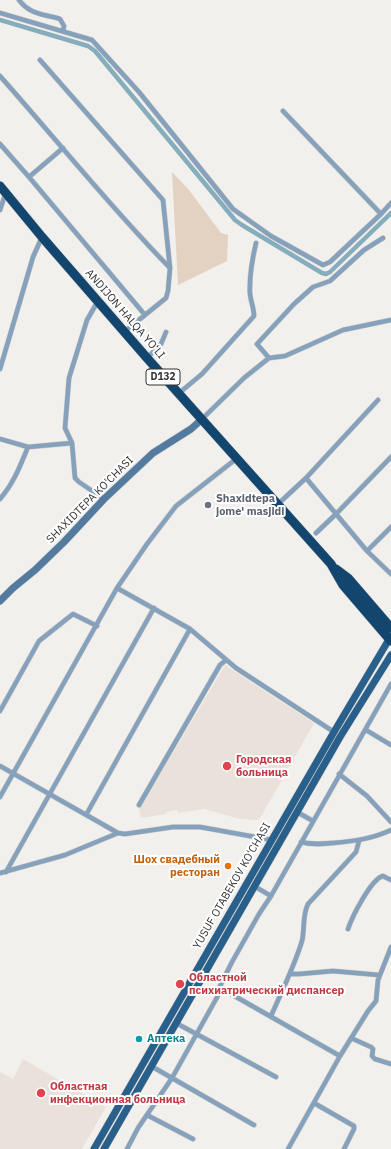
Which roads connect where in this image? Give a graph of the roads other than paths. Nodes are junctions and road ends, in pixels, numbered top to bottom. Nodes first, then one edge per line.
1 (19, 0) edge
2 (0, 13) edge
3 (63, 31) junction
4 (40, 60) dead end
5 (0, 76) edge
6 (282, 111) dead end
7 (0, 144) edge
8 (63, 148) junction
9 (29, 177) junction
10 (3, 189) edge
11 (391, 203) edge
12 (0, 210) edge
13 (381, 214) junction
14 (42, 237) junction
15 (383, 238) dead end
16 (256, 243) dead end
17 (170, 268) junction
18 (98, 301) junction
19 (145, 315) junction
20 (391, 320) edge
21 (124, 332) junction
22 (166, 332) dead end
23 (147, 358) junction
24 (269, 358) junction
25 (0, 369) edge
26 (178, 394) junction
27 (378, 400) dead end
28 (201, 420) junction
29 (0, 439) edge
30 (72, 443) junction
31 (28, 447) junction
32 (391, 457) edge
33 (236, 459) junction
34 (306, 478) junction
35 (0, 499) edge
36 (104, 499) junction
37 (278, 505) junction
38 (336, 514) junction
39 (391, 527) edge
40 (316, 533) dead end
41 (367, 551) junction
42 (330, 564) junction
43 (391, 574) edge
44 (117, 588) junction
45 (0, 602) edge
46 (154, 608) junction
47 (97, 626) junction
48 (391, 628) edge
49 (190, 629) junction
50 (390, 638) edge
51 (391, 655) edge
52 (226, 660) junction
53 (391, 684) edge
54 (0, 711) edge
55 (366, 730) junction
56 (334, 732) junction
57 (391, 745) edge
58 (0, 766) edge
59 (13, 773) junction
60 (339, 774) junction
61 (49, 794) junction
62 (0, 797) edge
63 (139, 805) dead end
64 (297, 812) junction
65 (86, 815) junction
66 (313, 821) junction
67 (391, 822) edge
68 (391, 830) edge
69 (118, 833) junction
70 (272, 840) junction
71 (359, 841) junction
72 (301, 842) junction
73 (6, 872) junction
74 (0, 873) edge
75 (391, 880) edge
76 (254, 886) junction
77 (271, 896) junction
78 (348, 929) dead end
79 (391, 947) edge
80 (290, 974) junction
81 (379, 976) junction
82 (224, 990) junction
83 (271, 1016) junction
84 (176, 1023) junction
85 (196, 1033) junction
86 (351, 1038) junction
87 (340, 1056) junction
88 (391, 1064) edge
89 (152, 1066) junction
90 (276, 1077) dead end
91 (172, 1078) junction
92 (314, 1103) junction
93 (117, 1108) junction
94 (124, 1113) junction
95 (147, 1115) junction
96 (254, 1124) dead end
97 (193, 1140) dead end
98 (94, 1149) edge
99 (104, 1149) edge
100 (127, 1149) edge
101 (288, 1149) edge
102 (344, 1149) edge

1 - 3 street
2 - 3 street
3 - 13 street
4 - 17 street
5 - 8 street
6 - 13 street
7 - 9 street
8 - 9 street
8 - 17 street
9 - 19 street
10 - 12 street
10 - 14 highway, ANDIJON HALQA YO‘LI / D132
11 - 13 street
14 - 18 highway, ANDIJON HALQA YO‘LI / D132
14 - 25 street
15 - 24 street
16 - 26 street
17 - 19 street
18 - 21 highway, ANDIJON HALQA YO‘LI / D132
18 - 30 street
19 - 21 street
20 - 24 street
21 - 23 highway, ANDIJON HALQA YO‘LI / D132
22 - 23 street
23 - 26 highway, ANDIJON HALQA YO‘LI / D132
24 - 28 street
26 - 28 highway, ANDIJON HALQA YO‘LI / D132
27 - 34 street
28 - 33 highway, ANDIJON HALQA YO‘LI / D132
28 - 36 street, SHAXIDTEPA KO'CHASI
29 - 31 street
30 - 31 street
30 - 36 street
31 - 35 street
32 - 38 street
33 - 37 highway, ANDIJON HALQA YO‘LI / D132
33 - 44 street
34 - 37 street
34 - 38 street
36 - 45 street, SHAXIDTEPA KO'CHASI
37 - 42 highway, ANDIJON HALQA YO‘LI / D132
38 - 40 street
38 - 41 street
39 - 41 street
41 - 43 street
42 - 48 highway, ANDIJON HALQA YO‘LI / D132
42 - 50 highway, ANDIJON HALQA YO‘LI / D132
44 - 46 street
44 - 47 street
46 - 49 street
46 - 61 street
47 - 54 street
47 - 59 street
49 - 52 street
49 - 65 street
50 - 56 main road, YUSUF OTABEKOV KO'CHASI
51 - 64 main road, YUSUF OTABEKOV KO'CHASI
52 - 56 street
52 - 63 street
53 - 55 street
55 - 57 street
55 - 60 street
56 - 70 main road, YUSUF OTABEKOV KO'CHASI
58 - 59 street
59 - 61 street
59 - 62 street
60 - 66 street
60 - 67 street
61 - 65 street
61 - 73 street
64 - 66 street
64 - 76 main road, YUSUF OTABEKOV KO'CHASI
65 - 69 street
66 - 72 street
68 - 71 street
69 - 70 street
69 - 73 street
70 - 93 main road, YUSUF OTABEKOV KO'CHASI
71 - 72 street
71 - 80 street
72 - 77 street
73 - 74 street
75 - 78 street
76 - 77 street
76 - 84 main road, YUSUF OTABEKOV KO'CHASI
77 - 82 street
79 - 81 street
80 - 81 street
80 - 83 street
81 - 86 street
82 - 83 street
82 - 85 street
83 - 87 street
84 - 85 street
84 - 89 main road, YUSUF OTABEKOV KO'CHASI
85 - 90 street
85 - 91 street
86 - 87 street
86 - 88 street
87 - 92 street
89 - 91 street
89 - 94 main road, YUSUF OTABEKOV KO'CHASI
91 - 95 street
91 - 96 street
92 - 101 street
92 - 102 street
93 - 94 main road
93 - 98 main road, YUSUF OTABEKOV KO'CHASI
94 - 99 main road, YUSUF OTABEKOV KO'CHASI
95 - 97 street
95 - 100 street

